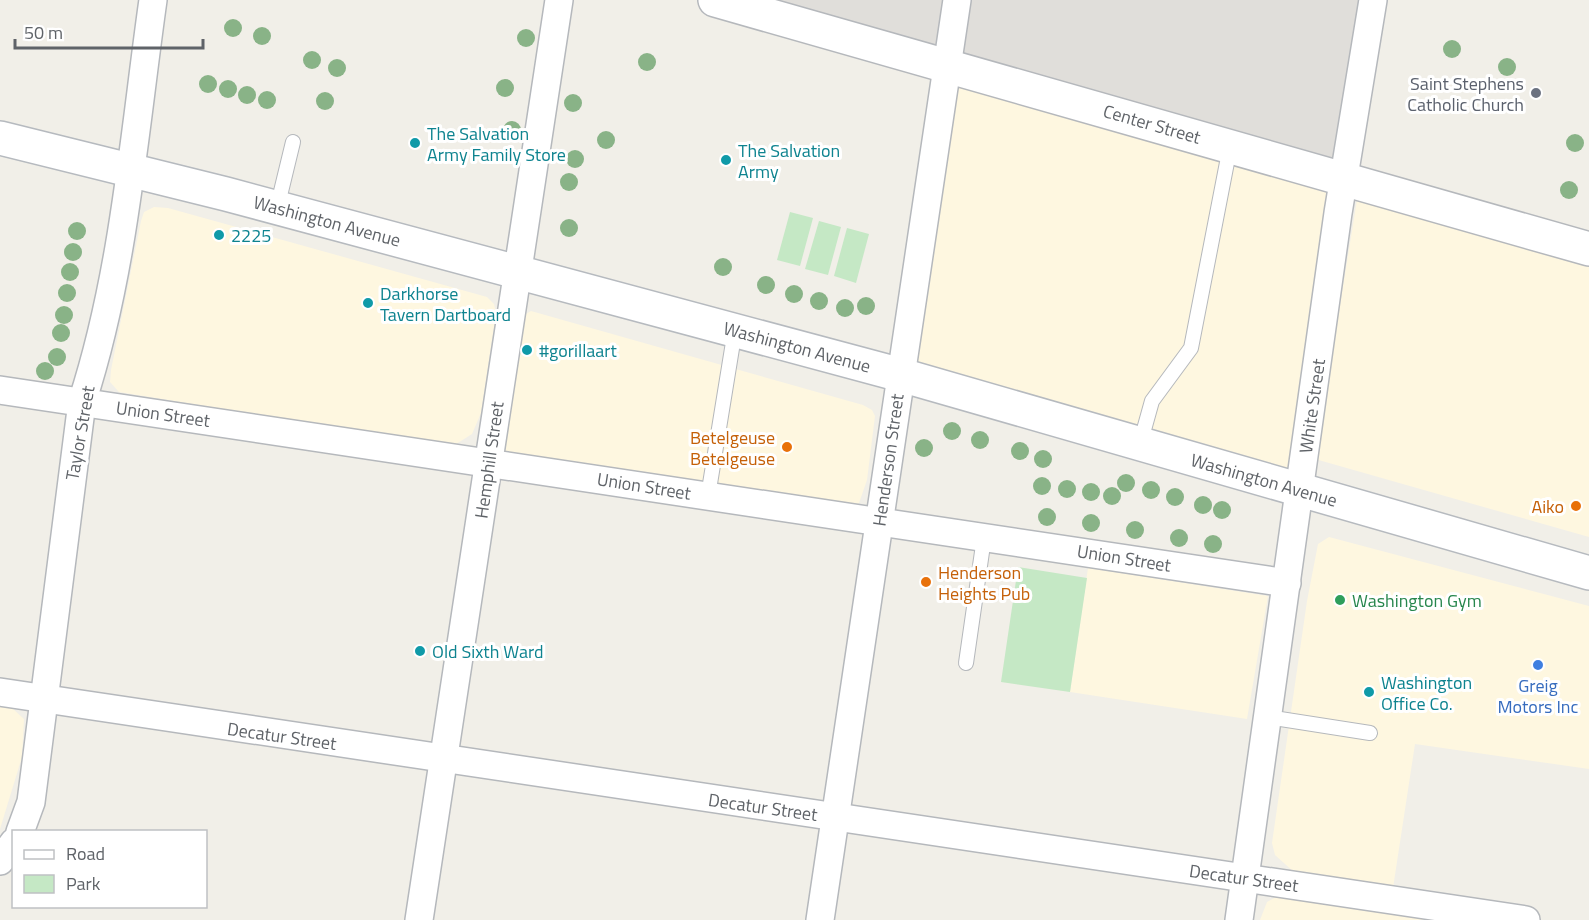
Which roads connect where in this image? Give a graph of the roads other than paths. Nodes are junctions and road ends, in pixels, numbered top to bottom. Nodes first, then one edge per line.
1 (153, 0) edge
2 (559, 0) edge
3 (715, 0) edge
4 (957, 0) edge
5 (1373, 0) edge
6 (948, 64) junction
7 (0, 138) edge
8 (293, 142) dead end
9 (1230, 147) junction
10 (130, 169) junction
11 (1344, 179) junction
12 (277, 208) junction
13 (1589, 249) edge
14 (517, 272) junction
15 (735, 330) junction
16 (901, 375) junction
17 (0, 390) edge
18 (82, 402) junction
19 (1140, 444) junction
20 (489, 463) junction
21 (1300, 490) junction
22 (708, 496) junction
23 (879, 521) junction
24 (984, 538) junction
25 (1589, 573) edge
26 (1287, 583) junction
27 (966, 663) dead end
28 (0, 692) edge
29 (44, 699) junction
30 (1268, 717) junction
31 (1370, 733) dead end
32 (444, 760) junction
33 (835, 818) junction
34 (20, 830) edge
35 (12, 845) edge
36 (0, 861) edge
37 (1245, 879) junction
38 (419, 920) edge
39 (819, 920) edge
40 (1239, 920) edge
41 (1526, 920) edge

1 - 10 street, Taylor Street
2 - 14 street, Hemphill Street
3 - 6 main road, Center Street
4 - 6 street, Henderson Street
5 - 11 street, White Street
6 - 9 main road, Center Street
6 - 16 street, Henderson Street
7 - 10 main road, Washington Avenue
8 - 12 lane
9 - 11 main road, Center Street
9 - 19 lane
10 - 12 main road, Washington Avenue
10 - 18 street, Taylor Street
11 - 13 main road, Center Street
11 - 21 street, White Street
12 - 14 main road, Washington Avenue
14 - 15 main road, Washington Avenue
14 - 20 street, Hemphill Street
15 - 16 main road, Washington Avenue
15 - 22 lane
16 - 19 main road, Washington Avenue
16 - 23 street, Henderson Street
17 - 18 street, Union Street
18 - 20 street, Union Street
18 - 29 street, Taylor Street
19 - 21 main road, Washington Avenue
20 - 22 street, Union Street
20 - 32 street, Hemphill Street
21 - 25 main road, Washington Avenue
21 - 26 street, White Street
22 - 23 street, Union Street
23 - 24 street, Union Street
23 - 33 street, Henderson Street
24 - 26 street, Union Street
24 - 27 lane
26 - 30 street, White Street
28 - 29 street, Decatur Street
29 - 32 street, Decatur Street
29 - 34 street, Taylor Street
30 - 31 lane
30 - 37 street, White Street
32 - 33 street, Decatur Street
32 - 38 street, Hemphill Street
33 - 37 street, Decatur Street
33 - 39 street, Henderson Street
35 - 36 street
37 - 40 street, White Street
37 - 41 street, Decatur Street

